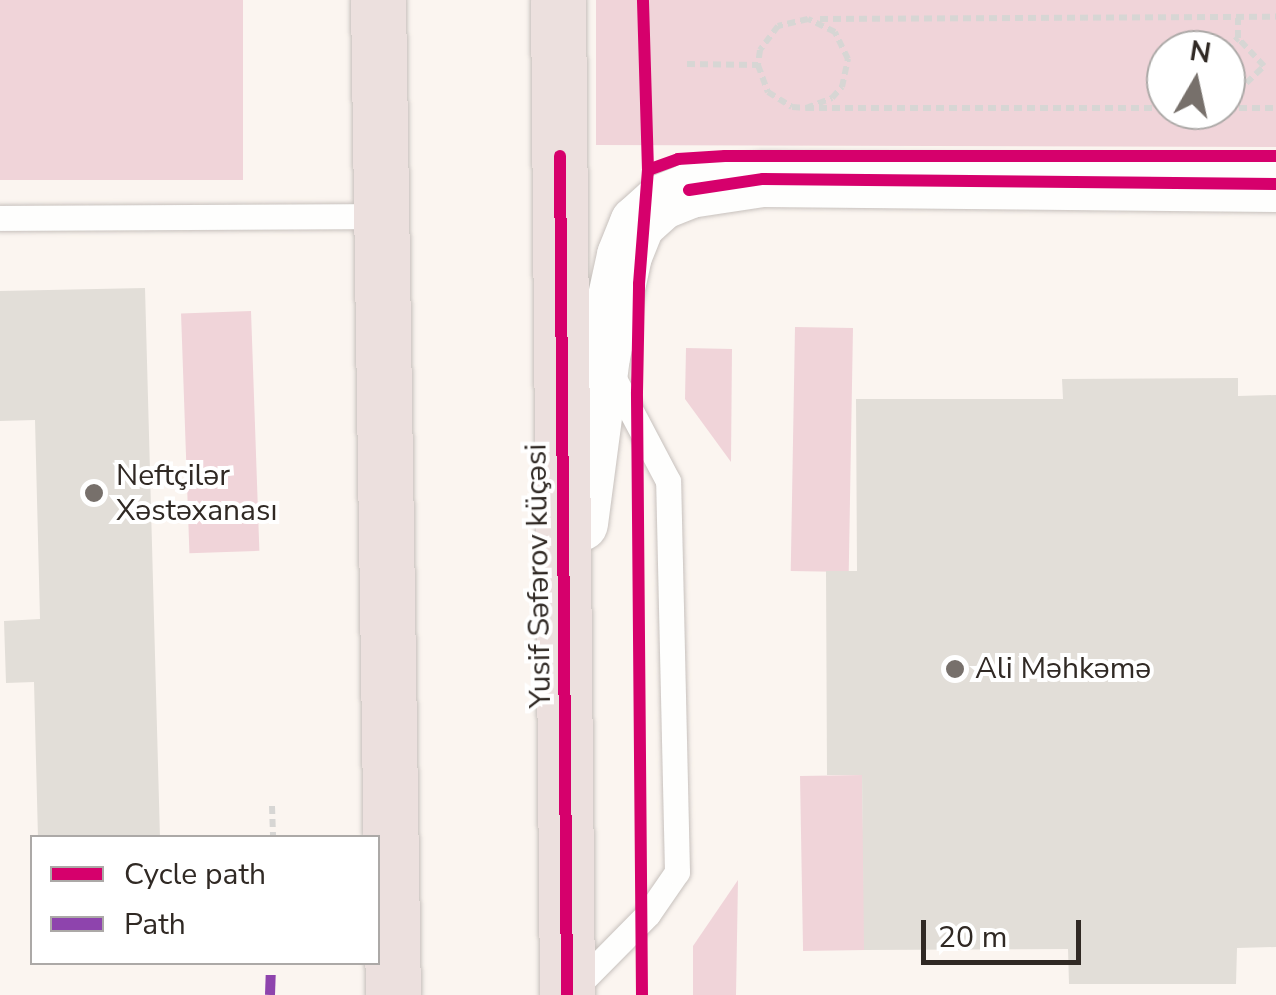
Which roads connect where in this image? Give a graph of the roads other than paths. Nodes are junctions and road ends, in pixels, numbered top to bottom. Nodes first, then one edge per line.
1 (378, 0) edge
2 (558, 0) edge
3 (1276, 184) edge
4 (381, 216) junction
5 (0, 218) edge
6 (602, 356) junction
7 (565, 638) junction
8 (393, 995) edge
9 (568, 995) edge

1 - 4 highway
2 - 7 highway, Yusif Səfərov küçəsi
3 - 6 main road
4 - 5 lane
4 - 8 highway
6 - 7 main road
6 - 9 lane
7 - 9 highway, Yusif Səfərov küçəsi

